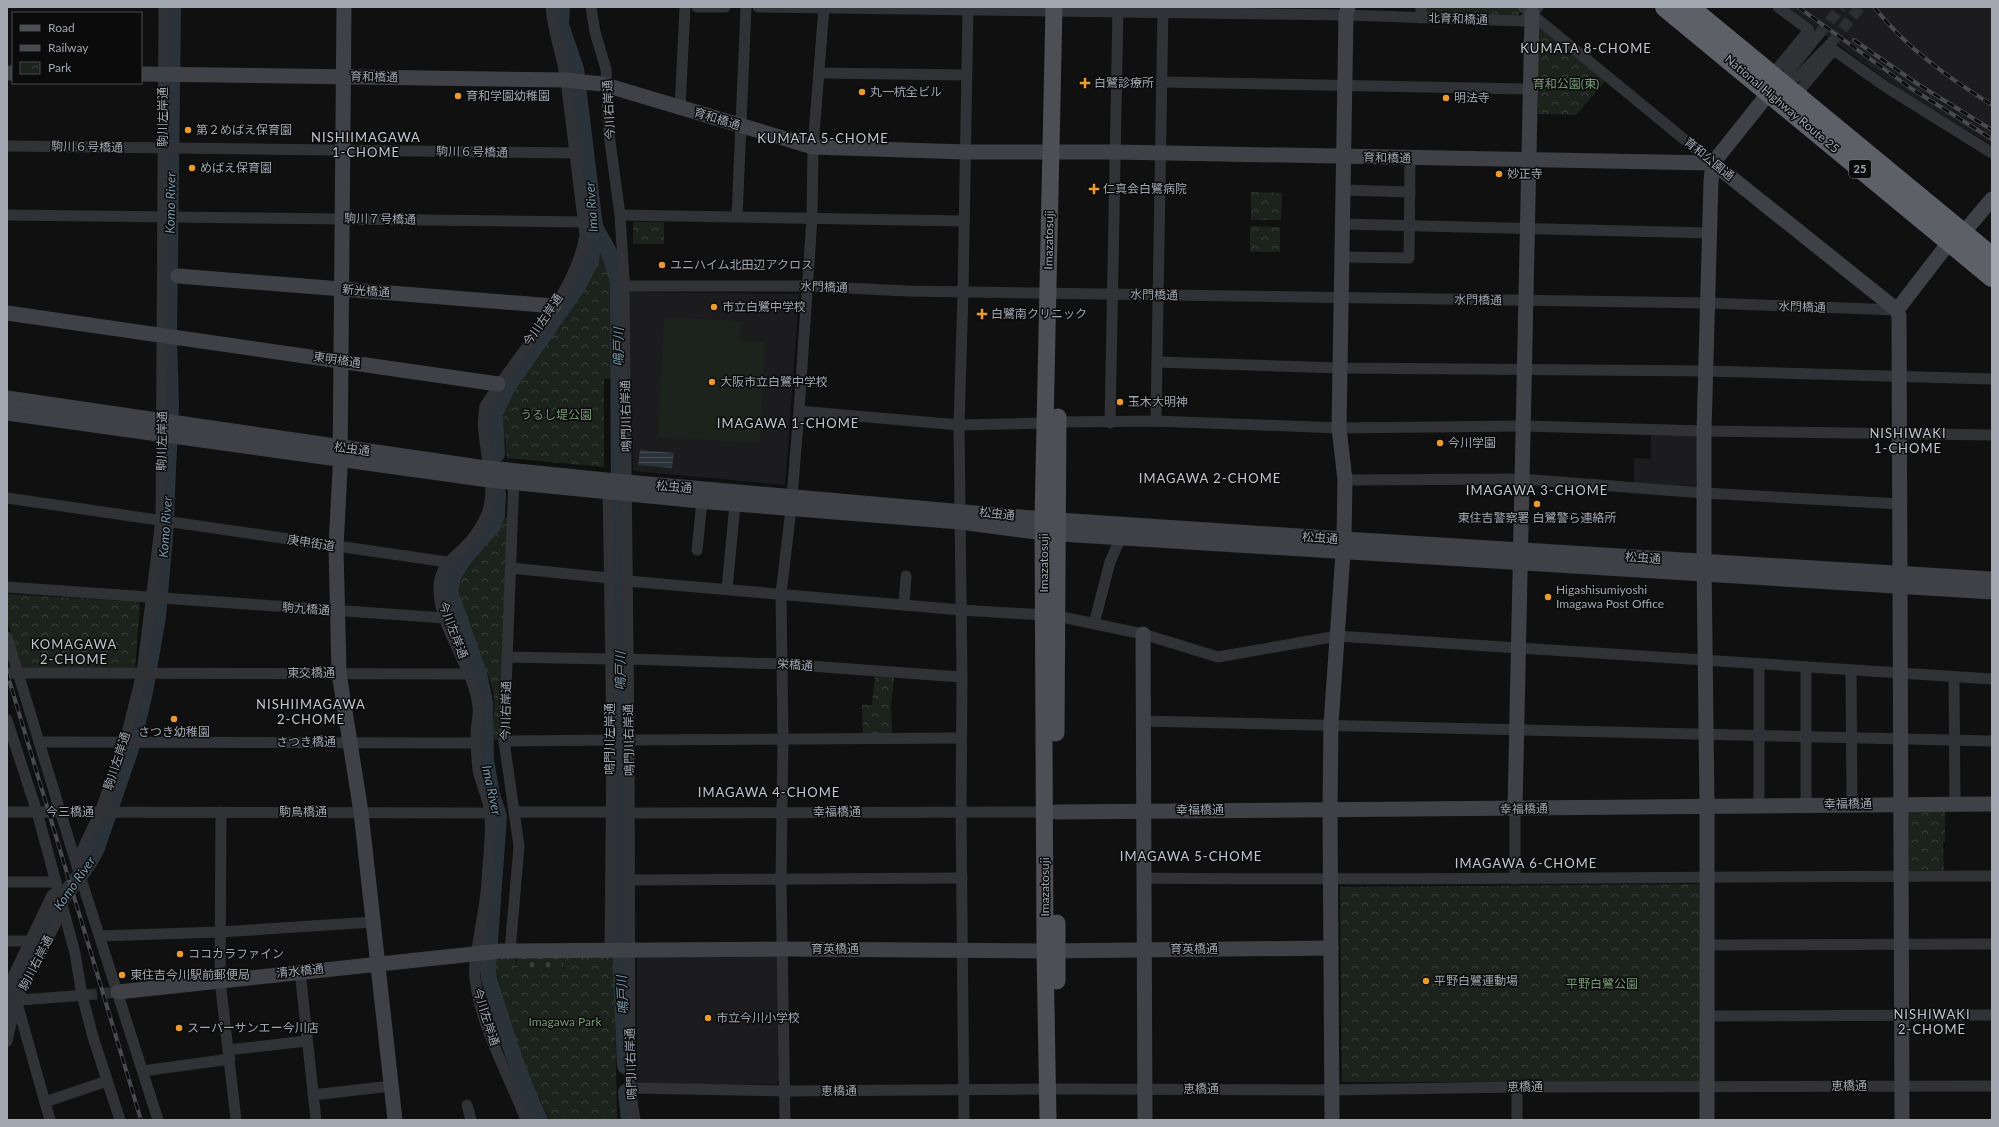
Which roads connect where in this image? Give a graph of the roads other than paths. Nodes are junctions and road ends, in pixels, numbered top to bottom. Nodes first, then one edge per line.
1 (164, 7) edge
2 (344, 7) edge
3 (551, 7) edge
4 (591, 7) edge
5 (685, 7) edge
6 (697, 7) edge
7 (724, 7) edge
8 (746, 7) edge
9 (758, 7) edge
10 (1665, 7) edge
11 (1689, 7) edge
12 (1778, 7) edge
13 (824, 8) edge
14 (968, 8) edge
15 (1059, 9) edge
16 (1118, 9) edge
17 (1163, 10) edge
18 (1531, 10) edge
19 (1347, 11) edge
20 (1421, 12) edge
21 (1819, 34) tunnel mouth
22 (1832, 42) tunnel mouth
23 (819, 73) junction
24 (142, 74) edge
25 (169, 74) junction
26 (966, 75) junction
27 (343, 76) junction
28 (568, 80) junction
29 (1162, 82) junction
30 (605, 85) junction
31 (1345, 86) junction
32 (1780, 87) junction
33 (1532, 89) junction
34 (680, 108) junction
35 (740, 126) junction
36 (7, 146) edge
37 (813, 147) junction
38 (164, 148) junction
39 (343, 150) junction
40 (966, 152) junction
41 (1055, 152) junction
42 (1116, 152) junction
43 (575, 153) junction
44 (1161, 153) junction
45 (1992, 153) edge
46 (1343, 157) junction
47 (1410, 158) junction
48 (1530, 159) junction
49 (1713, 163) junction
50 (1342, 190) junction
51 (1410, 192) junction
52 (1992, 199) edge
53 (7, 215) edge
54 (620, 215) junction
55 (164, 217) junction
56 (737, 217) junction
57 (812, 218) junction
58 (342, 219) junction
59 (964, 221) junction
60 (583, 222) junction
61 (1342, 224) junction
62 (1410, 226) junction
63 (1527, 228) junction
64 (1710, 233) junction
65 (1958, 240) junction
66 (1342, 257) junction
67 (1992, 257) edge
68 (169, 275) junction
69 (1992, 277) edge
70 (624, 286) junction
71 (807, 286) junction
72 (342, 289) junction
73 (964, 292) junction
74 (1054, 293) junction
75 (1112, 294) junction
76 (1159, 295) junction
77 (1341, 298) junction
78 (1526, 301) junction
79 (1709, 304) junction
80 (554, 306) junction
81 (1897, 310) junction
82 (7, 313) edge
83 (167, 336) junction
84 (341, 361) junction
85 (1157, 362) junction
86 (1340, 368) junction
87 (1524, 369) junction
88 (1712, 372) junction
89 (1899, 377) junction
90 (1992, 379) edge
91 (498, 384) junction
92 (7, 398) edge
93 (799, 411) junction
94 (7, 413) edge
95 (1156, 421) junction
96 (1052, 423) junction
97 (1110, 423) junction
98 (959, 425) junction
99 (1523, 426) junction
100 (167, 428) junction
101 (1339, 428) junction
102 (1704, 431) junction
103 (1899, 432) junction
104 (1992, 435) edge
105 (341, 453) junction
106 (488, 474) junction
107 (514, 477) junction
108 (1345, 480) junction
109 (1522, 480) junction
110 (608, 486) junction
111 (626, 488) junction
112 (1704, 493) junction
113 (7, 498) edge
114 (702, 501) junction
115 (792, 503) junction
116 (735, 504) junction
117 (1900, 504) junction
118 (960, 516) junction
119 (161, 520) junction
120 (1050, 526) junction
121 (1121, 537) junction
122 (1343, 545) junction
123 (336, 547) junction
124 (697, 550) dead end
125 (1520, 557) junction
126 (447, 562) junction
127 (511, 568) junction
128 (1704, 568) junction
129 (906, 576) dead end
130 (609, 578) junction
131 (1992, 579) edge
132 (1900, 580) junction
133 (627, 581) junction
134 (7, 587) edge
135 (727, 589) junction
136 (1992, 592) edge
137 (781, 594) junction
138 (151, 597) junction
139 (904, 605) junction
140 (961, 610) junction
141 (336, 611) junction
142 (1050, 615) junction
143 (445, 618) junction
144 (1094, 624) junction
145 (1143, 634) junction
146 (1337, 636) junction
147 (7, 637) edge
148 (1518, 647) junction
149 (507, 657) junction
150 (609, 659) junction
151 (628, 659) junction
152 (1706, 660) junction
153 (782, 664) junction
154 (1760, 664) junction
155 (1806, 667) junction
156 (1851, 670) junction
157 (147, 672) junction
158 (12, 673) edge
159 (339, 673) junction
160 (469, 674) junction
161 (1900, 674) junction
162 (961, 677) junction
163 (1954, 677) junction
164 (1992, 679) edge
165 (7, 720) edge
166 (1143, 721) junction
167 (1331, 724) junction
168 (1517, 730) junction
169 (1706, 734) junction
170 (1759, 736) junction
171 (1806, 737) junction
172 (961, 738) junction
173 (1851, 738) junction
174 (783, 739) junction
175 (1900, 739) junction
176 (612, 740) junction
177 (629, 740) junction
178 (1954, 740) junction
179 (130, 741) junction
180 (504, 741) junction
181 (1992, 741) edge
182 (10, 742) edge
183 (39, 742) junction
184 (350, 742) junction
185 (477, 743) junction
186 (1852, 804) junction
187 (1901, 804) junction
188 (1955, 804) junction
189 (1992, 804) edge
190 (1707, 805) junction
191 (1760, 805) junction
192 (1806, 805) junction
193 (1330, 809) junction
194 (1515, 809) junction
195 (1144, 810) junction
196 (961, 811) junction
197 (7, 812) edge
198 (37, 812) junction
199 (61, 812) junction
200 (102, 812) junction
201 (116, 812) joint
202 (221, 812) junction
203 (361, 812) junction
204 (515, 812) junction
205 (610, 812) junction
206 (1050, 812) junction
207 (490, 813) junction
208 (630, 813) junction
209 (781, 813) junction
210 (77, 867) junction
211 (1706, 876) junction
212 (1901, 876) junction
213 (1992, 876) edge
214 (962, 878) junction
215 (1144, 878) junction
216 (1515, 879) junction
217 (630, 880) junction
218 (781, 880) junction
219 (1331, 880) junction
220 (7, 882) edge
221 (58, 889) junction
222 (63, 909) junction
223 (373, 922) junction
224 (220, 932) junction
225 (100, 936) junction
226 (7, 941) edge
227 (30, 941) junction
228 (1902, 944) junction
229 (1992, 944) edge
230 (1706, 945) junction
231 (1331, 948) junction
232 (782, 949) junction
233 (962, 950) junction
234 (1051, 950) junction
235 (1145, 950) junction
236 (510, 951) junction
237 (620, 951) junction
238 (484, 952) junction
239 (378, 963) junction
240 (300, 971) junction
241 (220, 980) junction
242 (7, 989) edge
243 (118, 992) junction
244 (84, 995) junction
245 (13, 1001) edge
246 (1992, 1015) edge
247 (1707, 1016) junction
248 (1902, 1016) junction
249 (307, 1041) junction
250 (7, 1042) edge
251 (229, 1055) junction
252 (143, 1071) junction
253 (107, 1081) junction
254 (391, 1086) junction
255 (1902, 1086) junction
256 (1992, 1086) edge
257 (1517, 1087) junction
258 (1707, 1087) junction
259 (630, 1088) junction
260 (964, 1089) junction
261 (1053, 1089) junction
262 (1145, 1089) junction
263 (1332, 1090) junction
264 (785, 1091) junction
265 (313, 1095) junction
266 (44, 1102) junction
267 (467, 1105) dead end
268 (50, 1120) edge
269 (120, 1120) edge
270 (158, 1120) edge
271 (236, 1120) edge
272 (316, 1120) edge
273 (395, 1120) edge
274 (471, 1120) edge
275 (526, 1120) edge
276 (635, 1120) edge
277 (785, 1120) edge
278 (964, 1120) edge
279 (1048, 1120) edge
280 (1058, 1120) edge
281 (1145, 1120) edge
282 (1332, 1120) edge
283 (1517, 1120) edge
284 (1707, 1120) edge
285 (1902, 1120) edge

1 - 25 street, 駒川左岸通
2 - 27 street
3 - 28 street, 今川左岸通
4 - 30 street, 今川右岸通
5 - 34 street
6 - 7 street
8 - 35 street
9 - 13 street, 北育和橋通
10 - 32 highway, National Highway Route 25 / 25
11 - 32 highway, National Highway Route 25 / 25
12 - 32 street
13 - 14 street, 北育和橋通
13 - 23 street
14 - 15 street, 北育和橋通
14 - 26 street
15 - 16 street, 北育和橋通
15 - 41 main road, Imazatosuji
16 - 17 street, 北育和橋通
16 - 42 street
17 - 19 street, 北育和橋通
17 - 29 street
18 - 20 street, 北育和橋通
18 - 33 street
18 - 49 street, 育和公園通
19 - 20 street, 北育和橋通
19 - 31 street
21 - 32 street
22 - 32 street
23 - 26 street
23 - 37 street
24 - 25 street, 育和橋通
25 - 27 street, 育和橋通
25 - 38 street, 駒川左岸通
26 - 40 street
27 - 28 street, 育和橋通
27 - 39 street
28 - 30 street, 育和橋通
28 - 43 street, 今川左岸通
29 - 31 street
29 - 44 street
30 - 34 street, 育和橋通
30 - 54 street, 今川右岸通
31 - 33 street
31 - 46 street
32 - 45 street
32 - 49 street
32 - 65 highway, National Highway Route 25 / 25
32 - 65 highway, National Highway Route 25 / 25
33 - 48 street
34 - 35 street, 育和橋通
35 - 37 street, 育和橋通
35 - 56 street
36 - 38 street, 駒川６号橋通
37 - 40 street, 育和橋通
37 - 57 street
38 - 39 street, 駒川６号橋通
38 - 55 street, 駒川左岸通
39 - 43 street, 駒川６号橋通
39 - 58 street
40 - 41 street, 育和橋通
40 - 59 street
41 - 42 street, 育和橋通
41 - 74 main road, Imazatosuji
42 - 44 street, 育和橋通
42 - 75 street
43 - 60 street, 今川左岸通
44 - 46 street, 育和橋通
44 - 76 street
46 - 47 street, 育和橋通
46 - 50 street
47 - 48 street, 育和橋通
47 - 51 street
48 - 49 street, 育和橋通
48 - 63 street
49 - 64 street
49 - 81 street, 育和公園通
50 - 51 street
50 - 61 street
51 - 62 street
52 - 65 street
53 - 55 street
54 - 56 street
54 - 70 street, 鳴門川右岸通
55 - 58 street, 駒川７号橋通
55 - 68 street, 駒川左岸通
56 - 57 street
57 - 59 street
57 - 71 street
58 - 60 street, 駒川７号橋通
58 - 72 street
59 - 73 street
60 - 80 street, 今川左岸通
61 - 62 street
61 - 66 street
62 - 63 street
62 - 66 street
63 - 64 street
63 - 78 street
64 - 79 street
65 - 67 highway, National Highway Route 25 / 25
65 - 69 highway, National Highway Route 25 / 25
65 - 81 street
66 - 77 street
68 - 72 street, 新光橋通
68 - 83 street, 駒川左岸通
70 - 71 street, 水門橋通
70 - 111 street, 鳴門川右岸通
71 - 73 street, 水門橋通
71 - 93 street
72 - 80 street, 新光橋通
72 - 84 street
73 - 74 street, 水門橋通
73 - 98 street
74 - 75 street, 水門橋通
74 - 96 main road, Imazatosuji
75 - 76 street, 水門橋通
75 - 97 street
76 - 77 street, 水門橋通
76 - 85 street
77 - 78 street, 水門橋通
77 - 86 street
78 - 79 street, 水門橋通
78 - 87 street
79 - 81 street, 水門橋通
79 - 88 street
80 - 91 street, 今川左岸通
81 - 89 street
82 - 83 street, 東明橋通
83 - 84 street, 東明橋通
83 - 100 street, 駒川左岸通
84 - 91 street, 東明橋通
84 - 105 street
85 - 86 street
85 - 95 street
86 - 87 street
86 - 101 street
87 - 88 street
87 - 99 street
88 - 89 street
88 - 102 street
89 - 90 street
89 - 103 street
91 - 106 street, 今川左岸通
92 - 100 street, 松虫通
93 - 98 street
93 - 115 street
94 - 100 street, 松虫通
95 - 97 street
95 - 101 street
96 - 97 street
96 - 98 street
96 - 120 main road, Imazatosuji
98 - 118 street
99 - 101 street
99 - 102 street
99 - 109 street
100 - 105 street, 松虫通
100 - 119 street, 駒川左岸通
101 - 108 street
102 - 103 street
102 - 112 street
103 - 104 street
103 - 117 street
105 - 106 street, 松虫通
105 - 123 street
106 - 107 street, 松虫通
106 - 126 street, 今川左岸通
107 - 110 street, 松虫通
107 - 127 street, 今川右岸通
108 - 109 street
108 - 122 street
109 - 112 street
109 - 125 street
110 - 111 street, 松虫通
110 - 130 street, 鳴門川左岸通
111 - 114 street, 松虫通
111 - 115 street, 松虫通
111 - 133 street, 鳴門川右岸通
112 - 117 street
112 - 128 street
113 - 119 street
114 - 116 street, 松虫通
114 - 124 street
115 - 116 street, 松虫通
115 - 118 street, 松虫通
115 - 137 street
116 - 135 street
117 - 132 street
118 - 120 street, 松虫通
118 - 140 street
119 - 123 street, 庚申街道
119 - 138 street, 駒川左岸通
120 - 121 street, 松虫通
120 - 122 street, 松虫通
120 - 142 main road, Imazatosuji
121 - 122 street, 松虫通
121 - 144 street
122 - 125 street, 松虫通
122 - 146 street
123 - 126 street, 庚申街道
123 - 141 street
125 - 128 street, 松虫通
125 - 148 street
126 - 143 street, 今川左岸通
127 - 130 street
127 - 149 street, 今川右岸通
128 - 132 street, 松虫通
128 - 152 street
129 - 139 street
130 - 150 street, 鳴門川左岸通
131 - 132 street, 松虫通
132 - 136 street, 松虫通
132 - 161 street
133 - 135 street
133 - 151 street, 鳴門川右岸通
134 - 138 street
135 - 137 street
137 - 139 street
137 - 153 street
138 - 141 street, 駒九橋通
138 - 157 street, 駒川左岸通
139 - 140 street
140 - 142 street
140 - 162 street
141 - 143 street, 駒九橋通
141 - 159 street
142 - 144 street
142 - 206 main road, Imazatosuji
143 - 160 street, 今川左岸通
144 - 145 street
145 - 146 street
145 - 166 street
146 - 148 street
146 - 167 street
147 - 158 street
148 - 152 street
148 - 168 street
149 - 150 street
149 - 180 street, 今川右岸通
150 - 176 street, 鳴門川左岸通
151 - 153 street, 栄橋通
151 - 177 street, 鳴門川右岸通
152 - 154 street
152 - 169 street
153 - 162 street, 栄橋通
153 - 174 street
154 - 155 street
154 - 170 street
155 - 156 street
155 - 171 street
156 - 161 street
156 - 173 street
157 - 158 street, 東交橋通
157 - 159 street, 東交橋通
157 - 179 street, 駒川左岸通
158 - 183 street
159 - 160 street, 東交橋通
159 - 184 street
160 - 185 street, 今川左岸通
161 - 163 street
161 - 175 street
162 - 172 street
163 - 164 street
163 - 178 street
165 - 182 street
166 - 167 street
166 - 195 street
167 - 168 street
167 - 193 street
168 - 169 street
168 - 194 street
169 - 170 street
169 - 190 street
170 - 171 street
170 - 191 street
171 - 173 street
171 - 192 street
172 - 174 street
172 - 196 street
173 - 175 street
173 - 186 street
174 - 177 street
174 - 209 street
175 - 178 street
175 - 187 street
176 - 180 street
176 - 205 street, 鳴門川左岸通
177 - 208 street, 鳴門川右岸通
178 - 181 street
178 - 188 street
179 - 183 street, さつき橋通
179 - 184 street, さつき橋通
179 - 200 street, 駒川左岸通
180 - 204 street, 今川右岸通
182 - 198 street
183 - 199 street
184 - 185 street, さつき橋通
184 - 203 street
185 - 207 street, 今川左岸通
186 - 187 street, 幸福橋通
186 - 192 street, 幸福橋通
187 - 188 street, 幸福橋通
187 - 212 street
188 - 189 street, 幸福橋通
190 - 191 street, 幸福橋通
190 - 194 street, 幸福橋通
190 - 211 street
191 - 192 street, 幸福橋通
193 - 194 street, 幸福橋通
193 - 195 street, 幸福橋通
193 - 219 street
194 - 216 street
195 - 206 street, 幸福橋通
195 - 215 street
196 - 206 street, 幸福橋通
196 - 209 street, 幸福橋通
196 - 214 street
197 - 198 street
198 - 199 street, 今三橋通
198 - 221 street
199 - 200 street, 今三橋通
199 - 210 street
200 - 201 street, 今三橋通
200 - 210 street, 駒川左岸通
201 - 202 street, 駒鳥橋通
202 - 203 street, 駒鳥橋通
202 - 224 street
203 - 207 street, 駒鳥橋通
203 - 223 street
204 - 205 street
204 - 236 street, 今川右岸通
205 - 237 street, 鳴門川左岸通
206 - 234 main road, Imazatosuji
207 - 238 street, 今川左岸通
208 - 209 street, 幸福橋通
208 - 217 street, 鳴門川右岸通
209 - 218 street
210 - 225 street
211 - 212 street
211 - 216 street
211 - 230 street
212 - 213 street
212 - 228 street
214 - 218 street
214 - 233 street
215 - 219 street
215 - 235 street
216 - 219 street
217 - 218 street
217 - 237 street, 鳴門川右岸通
218 - 232 street
219 - 231 street
220 - 221 street
221 - 222 street
221 - 227 street
222 - 244 street
222 - 245 street, 駒川右岸通
223 - 224 street
223 - 239 street
224 - 225 street
224 - 241 street
225 - 243 street
226 - 227 street
227 - 242 street
228 - 229 street
228 - 230 street
228 - 248 street
230 - 247 street
231 - 235 street, 育英橋通
231 - 263 street
232 - 233 street, 育英橋通
232 - 237 street, 育英橋通
232 - 264 street
233 - 234 street, 育英橋通
233 - 260 street
234 - 235 street, 育英橋通
234 - 261 main road, Imazatosuji
235 - 262 street
236 - 237 street, 育英橋通
236 - 238 street, 育英橋通
237 - 259 street, 鳴門川右岸通
238 - 239 street, 清水橋通
238 - 275 street, 今川左岸通
239 - 240 street, 清水橋通
239 - 254 street
240 - 241 street, 清水橋通
240 - 249 street
241 - 243 street, 清水橋通
241 - 251 street
243 - 252 street
244 - 245 street
244 - 253 street
245 - 250 street, 駒川右岸通
245 - 266 street
246 - 248 street
247 - 248 street
247 - 258 street
248 - 255 street
249 - 251 street
249 - 265 street
251 - 252 street
251 - 271 street
252 - 270 street
253 - 266 street
253 - 269 street
254 - 265 street
254 - 273 street
255 - 256 street, 恵橋通
255 - 258 street, 恵橋通
255 - 285 street
257 - 258 street, 恵橋通
257 - 263 street, 恵橋通
257 - 283 street
258 - 284 street
259 - 264 street, 恵橋通
259 - 276 street, 鳴門川右岸通
260 - 261 street, 恵橋通
260 - 264 street, 恵橋通
260 - 278 street
261 - 262 street, 恵橋通
261 - 279 main road, Imazatosuji
261 - 280 main road, Imazatosuji
262 - 263 street, 恵橋通
262 - 281 street
263 - 282 street
264 - 277 street
265 - 272 street
266 - 268 street
267 - 274 street

